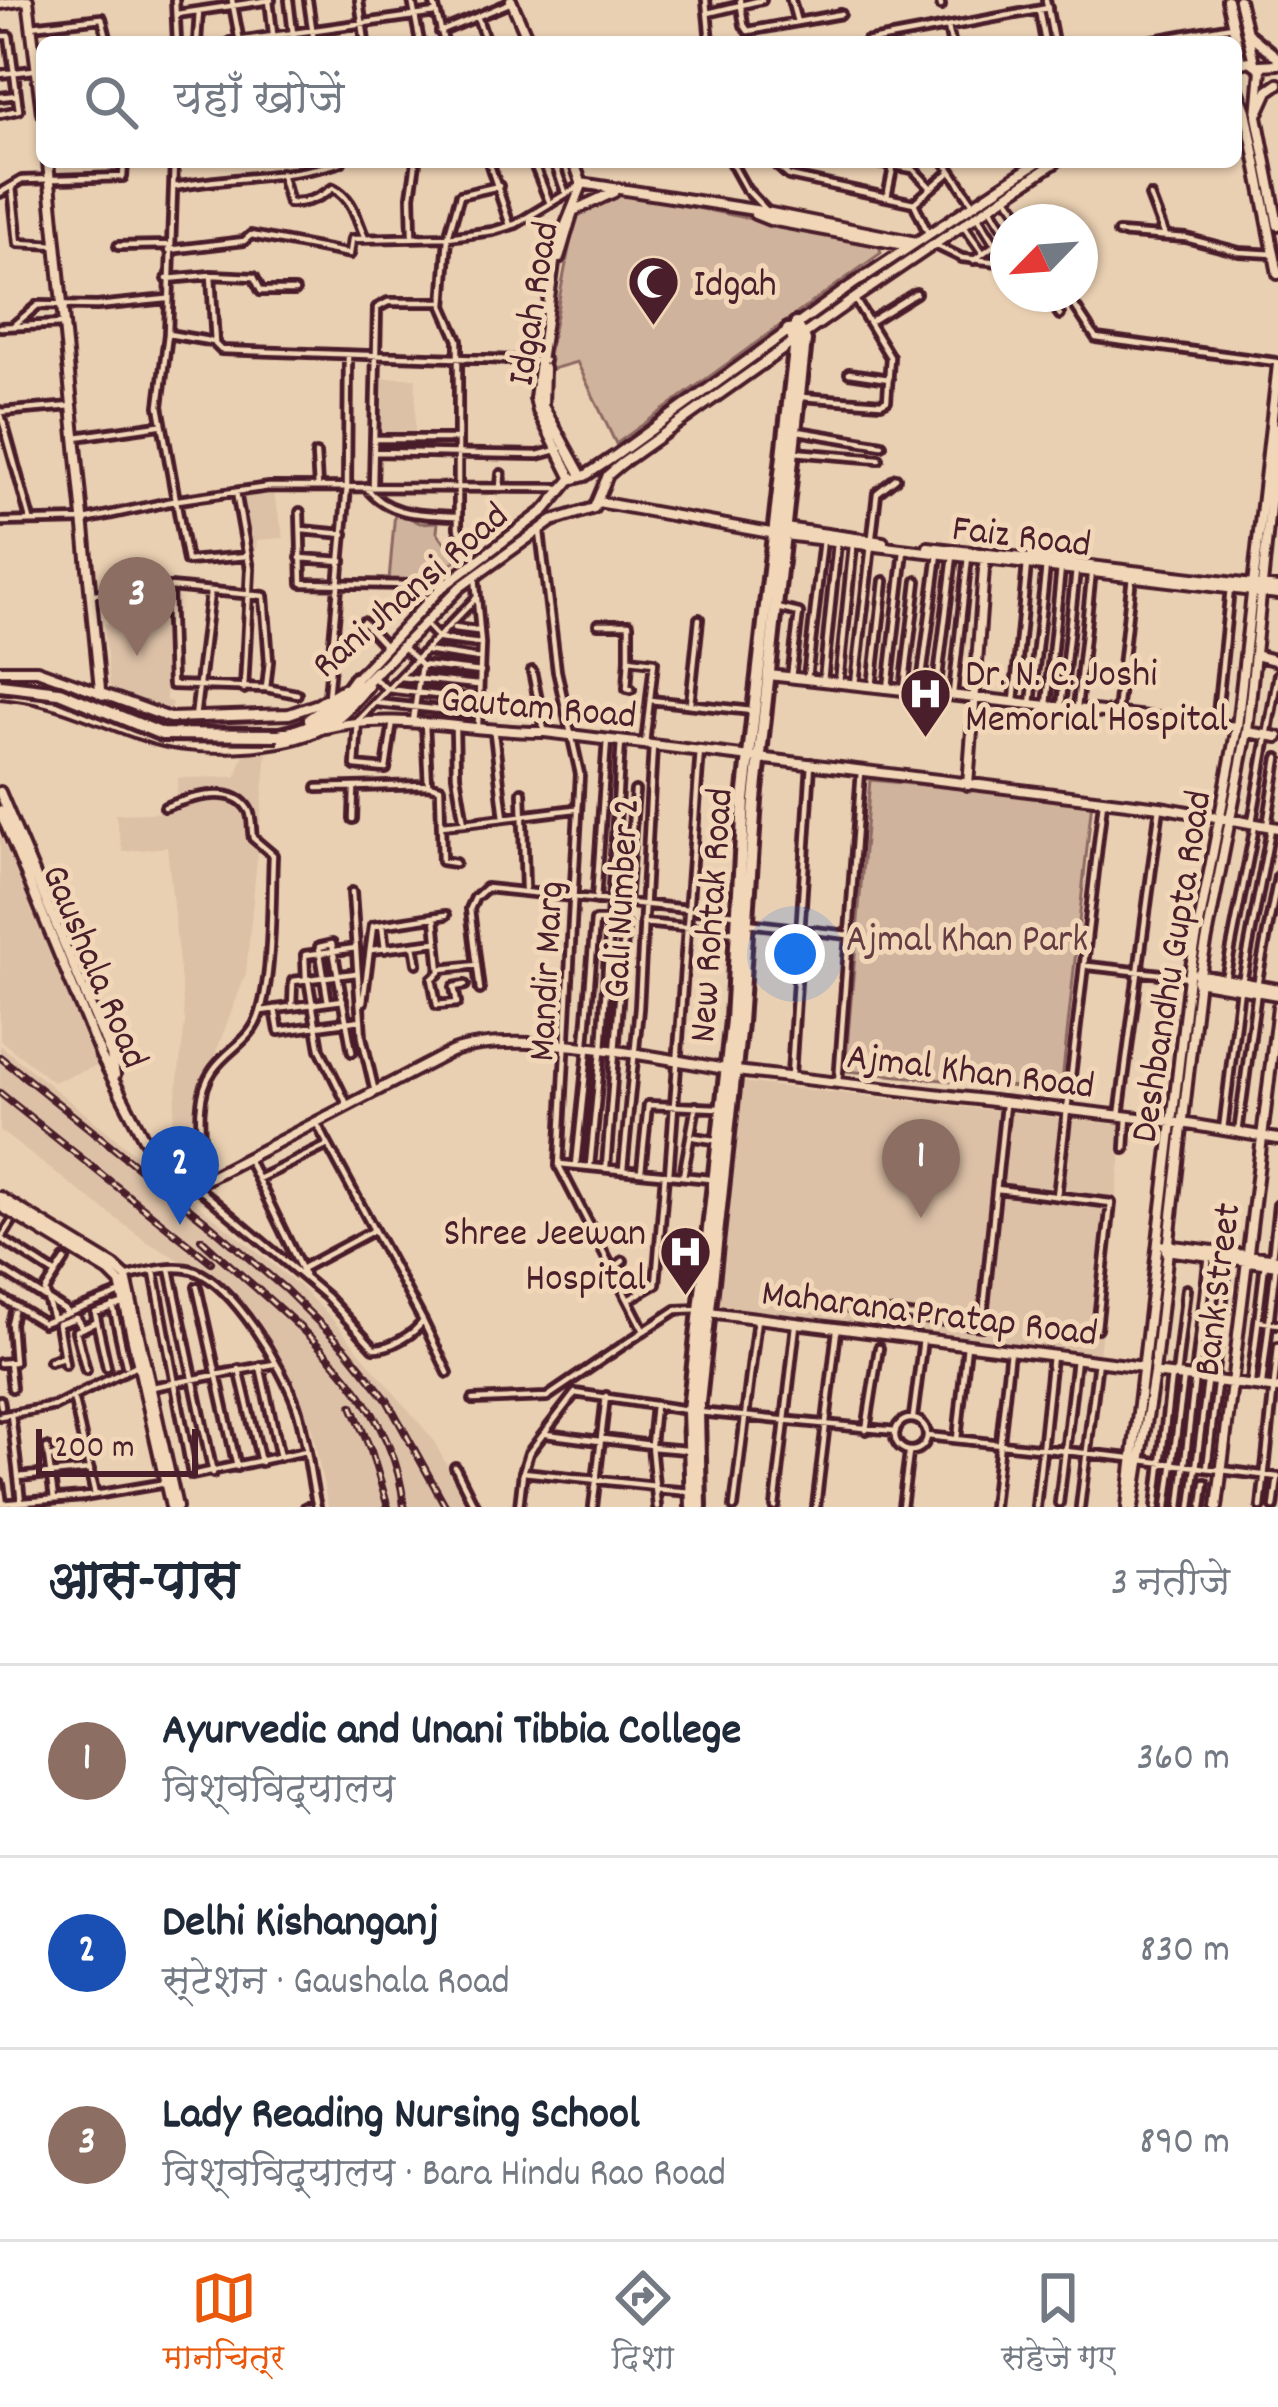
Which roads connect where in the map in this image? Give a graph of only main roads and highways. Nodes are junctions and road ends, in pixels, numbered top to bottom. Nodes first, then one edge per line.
1 (778, 531) junction
2 (374, 675) road end
3 (355, 679) road end
4 (0, 686) edge
5 (279, 732) junction
6 (754, 756) junction
7 (731, 1070) junction
8 (705, 1311) junction
9 (693, 1411) junction
10 (696, 1507) edge

1 - 1 main road, New Rohtak Road
1 - 6 main road, New Rohtak Road
1 - 6 main road, New Rohtak Road
2 - 5 main road
3 - 5 main road
4 - 5 main road, bridge
6 - 7 main road, New Rohtak Road
7 - 8 main road, New Rohtak Road
7 - 8 main road, New Rohtak Road
8 - 9 main road, New Rohtak Road
9 - 10 main road, New Rohtak Road
9 - 10 main road, New Rohtak Road

